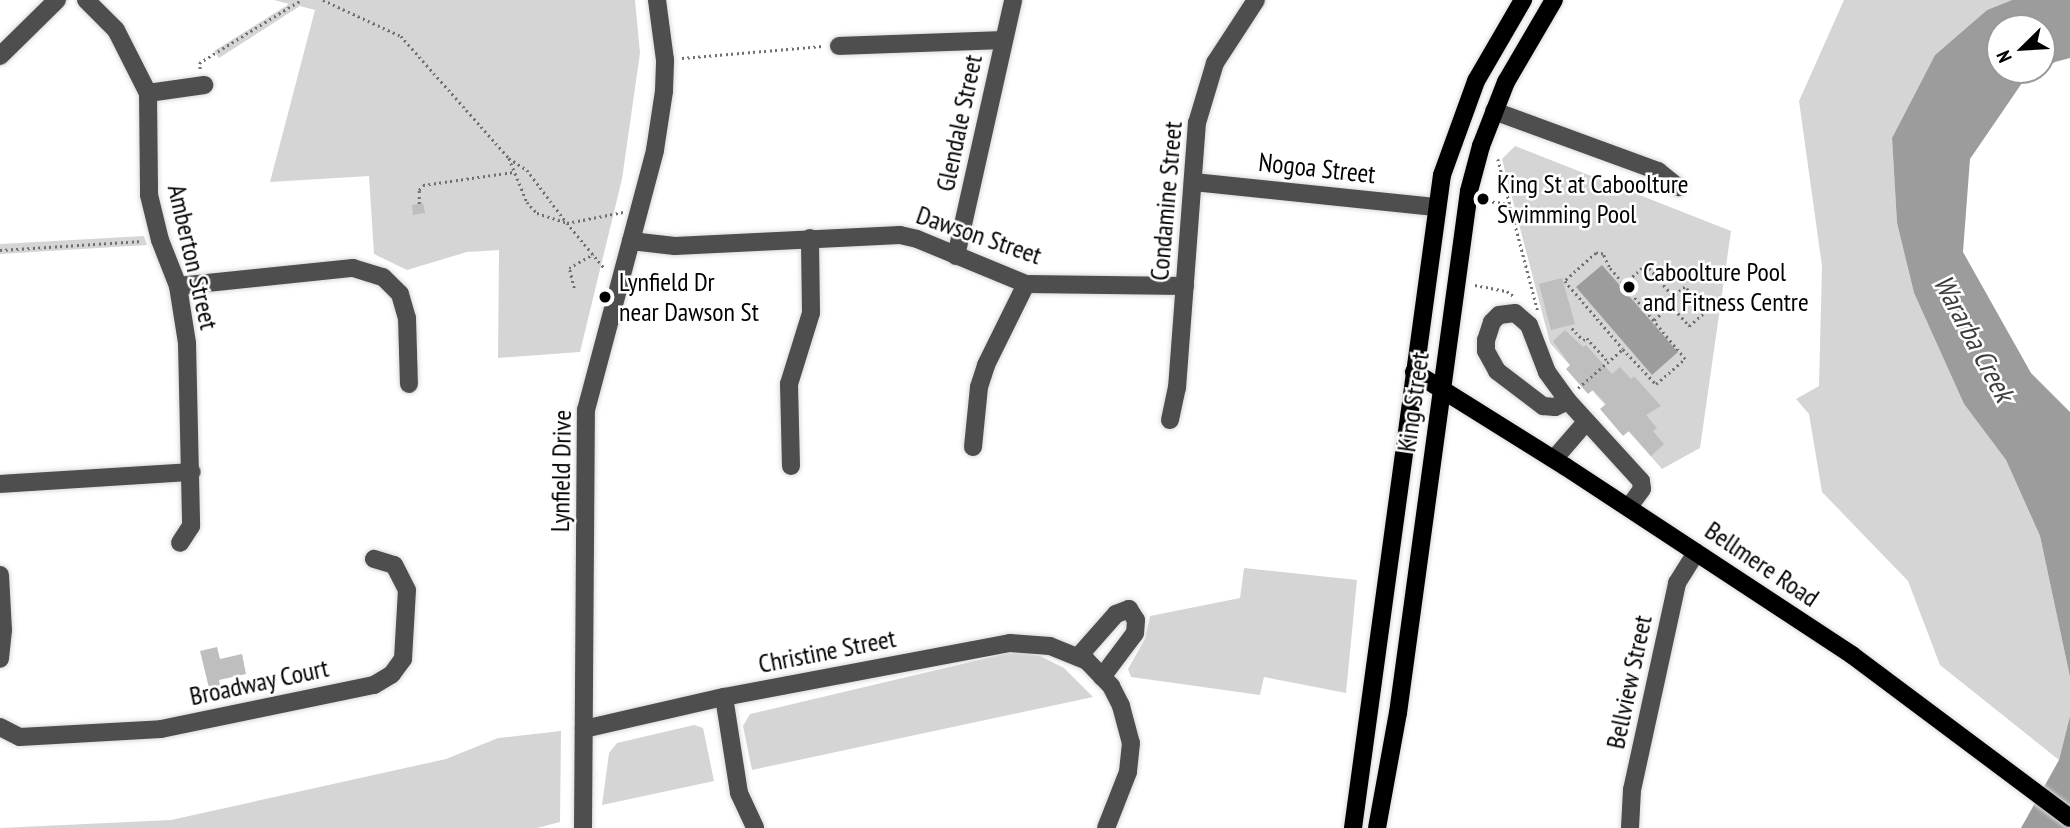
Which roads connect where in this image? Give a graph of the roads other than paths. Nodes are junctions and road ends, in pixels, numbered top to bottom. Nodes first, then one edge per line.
1 (57, 0) edge
2 (86, 0) edge
3 (657, 0) edge
4 (1013, 0) edge
5 (1256, 0) edge
6 (1523, 0) edge
7 (1555, 0) edge
8 (1002, 40) junction
9 (839, 46) road end
10 (0, 56) edge
11 (204, 85) road end
12 (148, 93) junction
13 (1494, 111) junction
14 (1193, 181) junction
15 (1678, 187) dead end
16 (1436, 207) junction
17 (810, 238) junction
18 (631, 241) junction
19 (956, 256) junction
20 (1026, 284) junction
21 (178, 286) junction
22 (1185, 286) junction
23 (1414, 372) junction
24 (409, 384) dead end
25 (1441, 388) junction
26 (1577, 395) junction
27 (1170, 420) dead end
28 (1586, 422) junction
29 (973, 447) dead end
30 (1554, 459) junction
31 (792, 466) dead end
32 (192, 472) junction
33 (0, 484) edge
34 (1629, 508) junction
35 (180, 543) dead end
36 (1696, 552) junction
37 (374, 559) dead end
38 (0, 575) edge
39 (1078, 657) junction
40 (0, 659) edge
41 (1102, 677) junction
42 (723, 697) junction
43 (0, 727) edge
44 (584, 729) junction
45 (2070, 818) edge
46 (583, 828) edge
47 (755, 828) edge
48 (1106, 828) edge
49 (1353, 828) edge
50 (1377, 828) edge
51 (1630, 828) edge

1 - 10 street
2 - 12 street, Amberton Street
3 - 18 street, Lynfield Drive
4 - 8 street, Glendale Street
5 - 14 street, Condamine Street
6 - 16 main road, King Street
7 - 13 main road, King Street
8 - 9 street
8 - 19 street, Glendale Street
11 - 12 street
12 - 21 street, Amberton Street
13 - 15 street
13 - 25 main road, King Street
14 - 16 street, Nogoa Street
14 - 22 street, Condamine Street
16 - 23 main road, King Street
17 - 18 street, Dawson Street
17 - 19 street, Dawson Street
17 - 31 street
18 - 44 street, Lynfield Drive
19 - 20 street, Dawson Street
20 - 22 street, Dawson Street
20 - 29 street
21 - 24 street
21 - 32 street, Amberton Street
22 - 27 street, Condamine Street
23 - 25 main road, Bellmere Road
23 - 49 main road, King Street
25 - 30 main road, Bellmere Road
25 - 50 main road, King Street
26 - 26 street
26 - 28 street
28 - 30 street
28 - 34 street
30 - 34 main road, Bellmere Road
32 - 33 street
32 - 35 street, Amberton Street
34 - 36 main road, Bellmere Road
36 - 45 main road, Bellmere Road
36 - 51 street, Bellview Street
37 - 43 street, Broadway Court
38 - 40 street
39 - 41 street, Christine Street
39 - 41 street
39 - 42 street, Christine Street
41 - 48 street, Christine Street
42 - 44 street, Christine Street
42 - 47 street
44 - 46 street, Lynfield Drive

